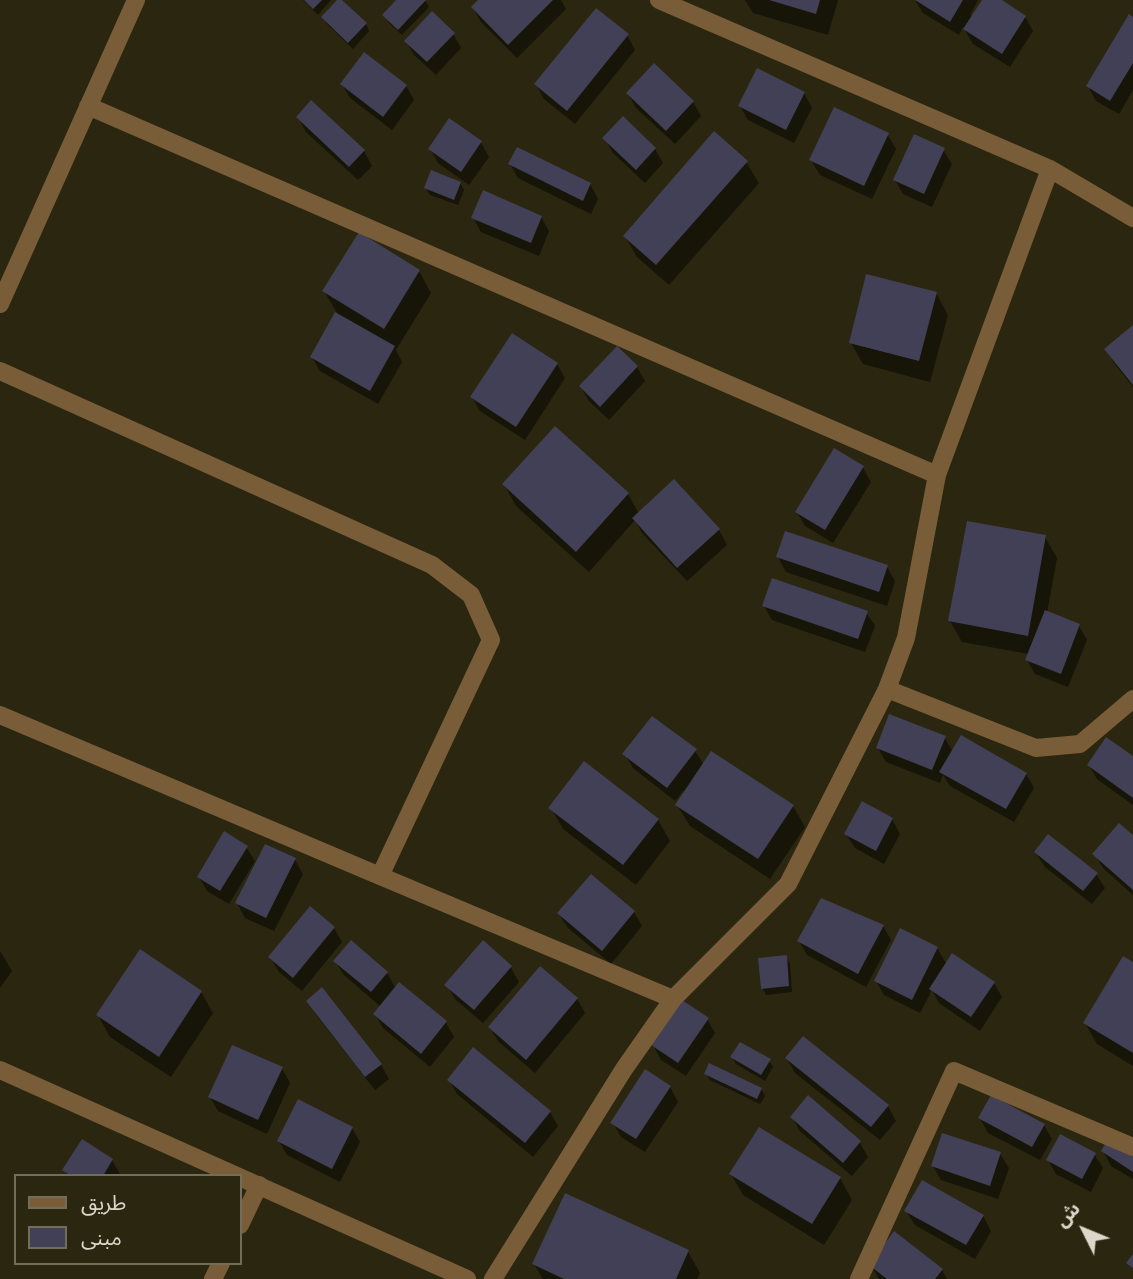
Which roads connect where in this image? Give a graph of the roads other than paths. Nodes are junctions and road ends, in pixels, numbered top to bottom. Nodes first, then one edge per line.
1 (136, 0) edge
2 (670, 2) edge
3 (88, 106) junction
4 (1050, 169) junction
5 (1133, 218) edge
6 (0, 304) edge
7 (0, 371) edge
8 (937, 475) junction
9 (887, 689) junction
10 (1133, 699) edge
11 (0, 715) edge
12 (380, 876) junction
13 (673, 999) junction
14 (0, 1070) edge
15 (1133, 1147) edge
16 (235, 1174) edge
17 (242, 1177) edge
18 (260, 1185) junction
19 (242, 1221) edge
20 (467, 1279) edge
21 (493, 1279) edge
22 (859, 1279) edge

1 - 3 street
2 - 4 street
3 - 6 street
3 - 8 street
4 - 5 street
4 - 8 street
7 - 12 street
8 - 9 street
9 - 10 street
9 - 13 street
11 - 12 street
12 - 13 street
13 - 21 street
14 - 16 street
15 - 22 street
17 - 18 street
18 - 19 street
18 - 20 street

